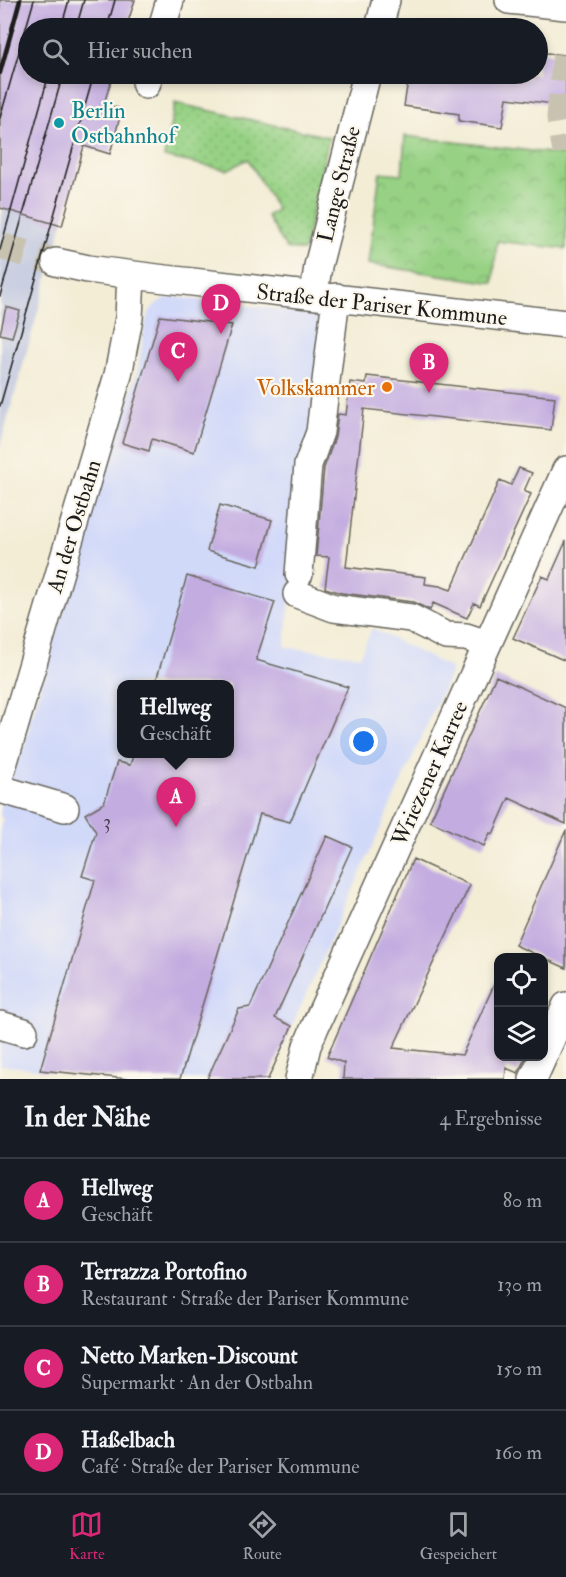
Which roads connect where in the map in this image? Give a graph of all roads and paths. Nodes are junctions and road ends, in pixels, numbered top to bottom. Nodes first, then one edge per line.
1 (170, 0) edge
2 (386, 0) edge
3 (508, 0) edge
4 (566, 6) edge
5 (165, 18) edge
6 (381, 18) edge
7 (364, 84) edge
8 (56, 262) tunnel mouth
9 (131, 275) junction
10 (325, 296) junction
11 (566, 324) edge
12 (566, 470) edge
13 (487, 644) junction
14 (0, 775) edge
15 (0, 789) edge
16 (65, 808) dead end
17 (566, 1006) edge
18 (299, 1079) edge
19 (533, 1079) edge

1 - 5 street
2 - 6 street
3 - 4 street
7 - 10 street, Lange Straße
8 - 9 street, Straße der Pariser Kommune
9 - 10 street, Straße der Pariser Kommune
9 - 14 street, An der Ostbahn
10 - 11 street, Straße der Pariser Kommune
10 - 13 street, Lange Straße
12 - 13 street, Wriezener Karree
13 - 18 street, Wriezener Karree
15 - 16 street
17 - 19 street

